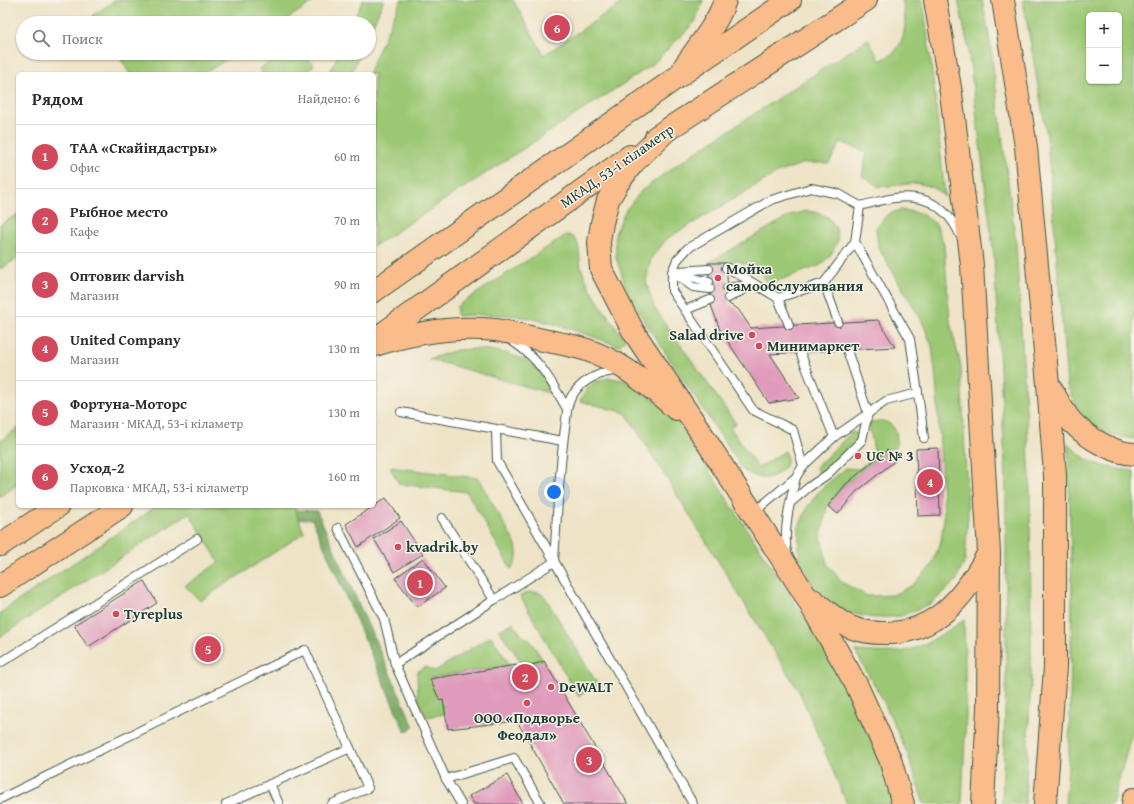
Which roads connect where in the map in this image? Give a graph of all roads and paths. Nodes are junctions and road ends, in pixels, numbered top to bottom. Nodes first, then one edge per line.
1 (725, 0) edge
2 (790, 0) edge
3 (936, 0) edge
4 (1004, 0) edge
5 (864, 2) edge
6 (676, 78) junction
7 (668, 129) junction
8 (860, 206) junction
9 (855, 242) junction
10 (972, 265) junction
11 (726, 268) dead end
12 (709, 269) dead end
13 (672, 272) junction
14 (824, 283) junction
15 (754, 284) junction
16 (710, 285) dead end
17 (727, 285) dead end
18 (376, 290) edge
19 (728, 298) dead end
20 (778, 298) junction
21 (710, 300) dead end
22 (685, 310) junction
23 (838, 322) dead end
24 (789, 325) dead end
25 (496, 330) junction
26 (376, 339) edge
27 (376, 345) edge
28 (847, 350) dead end
29 (800, 352) dead end
30 (626, 371) junction
31 (1048, 384) junction
32 (918, 394) junction
33 (567, 409) junction
34 (401, 412) dead end
35 (868, 413) junction
36 (698, 428) junction
37 (496, 430) junction
38 (834, 437) junction
39 (924, 438) dead end
40 (563, 441) junction
41 (1134, 454) edge
42 (803, 466) junction
43 (796, 477) junction
44 (790, 502) junction
45 (55, 508) edge
46 (119, 508) edge
47 (753, 513) junction
48 (442, 518) dead end
49 (338, 528) dead end
50 (197, 539) dead end
51 (0, 545) edge
52 (989, 553) junction
53 (554, 562) junction
54 (789, 570) junction
55 (0, 586) edge
56 (804, 593) junction
57 (494, 600) junction
58 (0, 663) edge
59 (395, 664) junction
60 (350, 748) junction
61 (446, 779) junction
62 (270, 784) junction
63 (0, 799) edge
64 (1134, 799) edge
65 (226, 804) edge
66 (279, 804) edge
67 (332, 804) edge
68 (461, 804) edge
69 (541, 804) edge
70 (693, 804) edge
71 (904, 804) edge
72 (983, 804) edge
73 (1045, 804) edge
74 (1133, 804) edge

1 - 6 highway
2 - 6 highway
3 - 10 highway
4 - 31 highway
5 - 7 highway, МКАД, 53-і кіламетр
6 - 18 highway
7 - 26 highway, МКАД, 53-і кіламетр
7 - 36 highway
8 - 9 lane
8 - 10 lane
8 - 13 lane
9 - 14 lane
9 - 32 lane
10 - 52 highway
11 - 15 lane
12 - 13 lane
13 - 16 lane
13 - 22 lane
14 - 20 lane
14 - 23 lane
15 - 17 lane
15 - 19 lane
15 - 20 lane
20 - 24 lane
21 - 22 lane
22 - 42 lane
25 - 27 highway
25 - 30 highway
25 - 33 lane
28 - 35 lane
29 - 38 lane
30 - 33 lane
30 - 36 highway
31 - 41 highway
31 - 73 highway
32 - 35 lane
32 - 39 lane
33 - 40 lane
34 - 37 lane
35 - 38 lane
35 - 44 lane
36 - 47 highway
37 - 40 lane
37 - 53 lane
38 - 42 lane
40 - 53 lane
42 - 43 lane
43 - 44 lane
43 - 47 lane
44 - 54 lane
45 - 51 highway
46 - 55 highway
47 - 54 highway
48 - 57 lane
49 - 59 lane
50 - 58 lane
52 - 56 highway
52 - 72 highway
53 - 57 lane
53 - 70 lane
54 - 56 highway
56 - 71 highway
57 - 59 lane
59 - 61 lane
60 - 62 lane
60 - 63 lane
60 - 67 lane
61 - 68 lane
61 - 69 lane
62 - 65 lane
62 - 66 lane
64 - 74 highway

